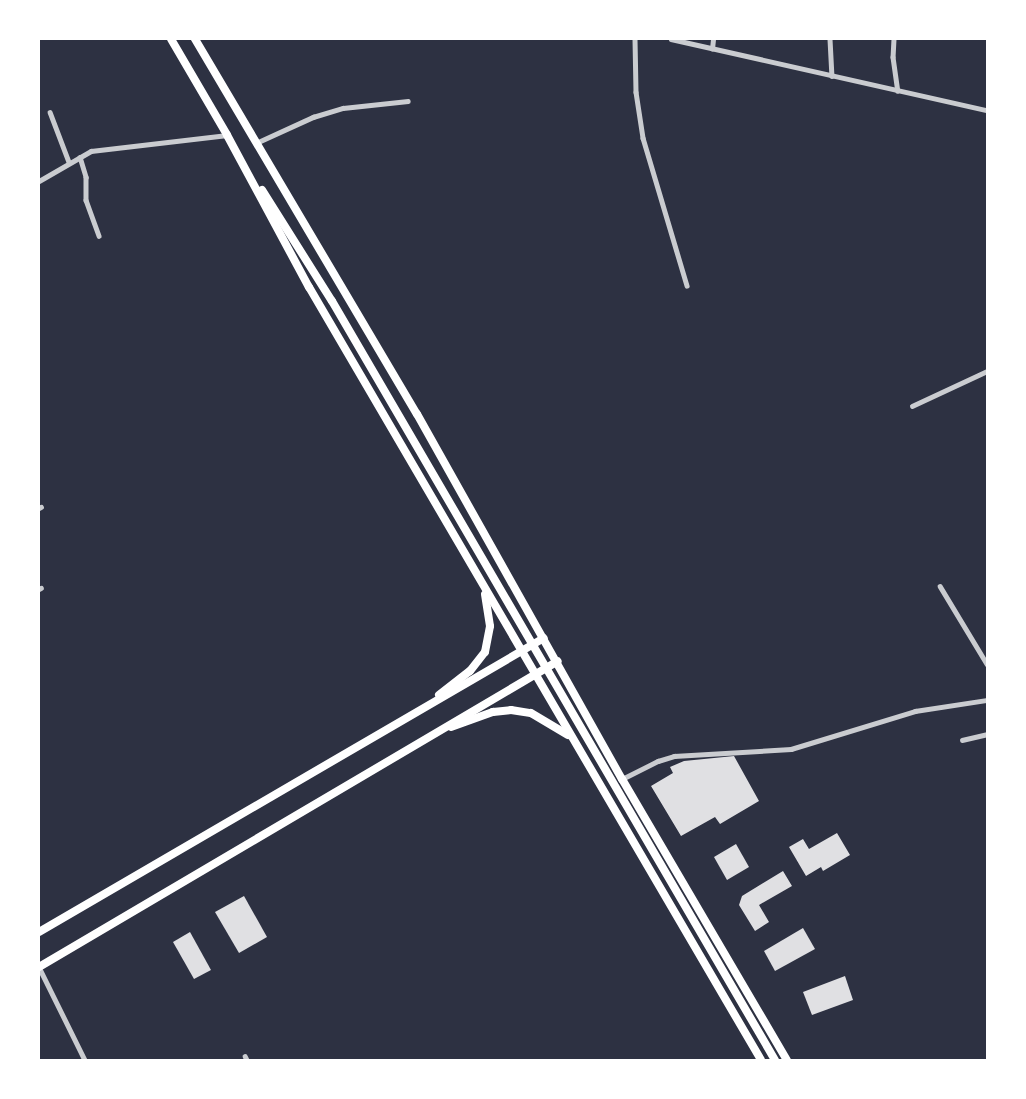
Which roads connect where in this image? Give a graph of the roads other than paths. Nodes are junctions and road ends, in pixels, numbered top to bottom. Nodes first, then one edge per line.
1 (171, 39) edge
2 (195, 39) edge
3 (635, 39) edge
4 (671, 39) edge
5 (713, 39) edge
6 (830, 39) edge
7 (894, 39) edge
8 (712, 49) junction
9 (832, 76) junction
10 (898, 91) junction
11 (408, 101) dead end
12 (987, 110) edge
13 (50, 112) dead end
14 (227, 135) junction
15 (256, 143) junction
16 (80, 157) junction
17 (69, 162) junction
18 (39, 181) edge
19 (99, 236) dead end
20 (687, 286) dead end
21 (987, 371) edge
22 (912, 406) dead end
23 (478, 522) junction
24 (454, 536) junction
25 (940, 586) dead end
26 (484, 588) junction
27 (544, 638) junction
28 (522, 651) junction
29 (558, 661) junction
30 (987, 664) edge
31 (535, 675) junction
32 (987, 700) edge
33 (414, 714) junction
34 (987, 734) edge
35 (570, 736) junction
36 (424, 738) junction
37 (962, 740) dead end
38 (622, 778) junction
39 (609, 802) junction
40 (39, 932) edge
41 (39, 967) edge
42 (85, 1060) edge
43 (761, 1060) edge
44 (775, 1060) edge
45 (787, 1060) edge

1 - 14 main road
2 - 15 main road
3 - 20 street
4 - 8 street
5 - 8 street
6 - 9 street
7 - 10 street
8 - 9 street
9 - 10 street
10 - 12 street
11 - 15 street
13 - 17 street
14 - 16 street
14 - 24 main road
14 - 44 main road
15 - 23 main road
16 - 17 street
16 - 19 street
17 - 18 street
21 - 22 street
23 - 24 main road
23 - 27 main road
24 - 26 main road
25 - 30 street
26 - 28 main road
26 - 33 main road
27 - 28 main road
27 - 29 main road
28 - 31 main road
28 - 33 main road
29 - 31 main road
29 - 38 main road
31 - 35 main road
31 - 36 main road
32 - 38 street
33 - 40 main road
34 - 37 street
35 - 36 main road
35 - 39 main road
36 - 41 main road
38 - 39 main road
38 - 45 main road
39 - 43 main road
41 - 42 street

